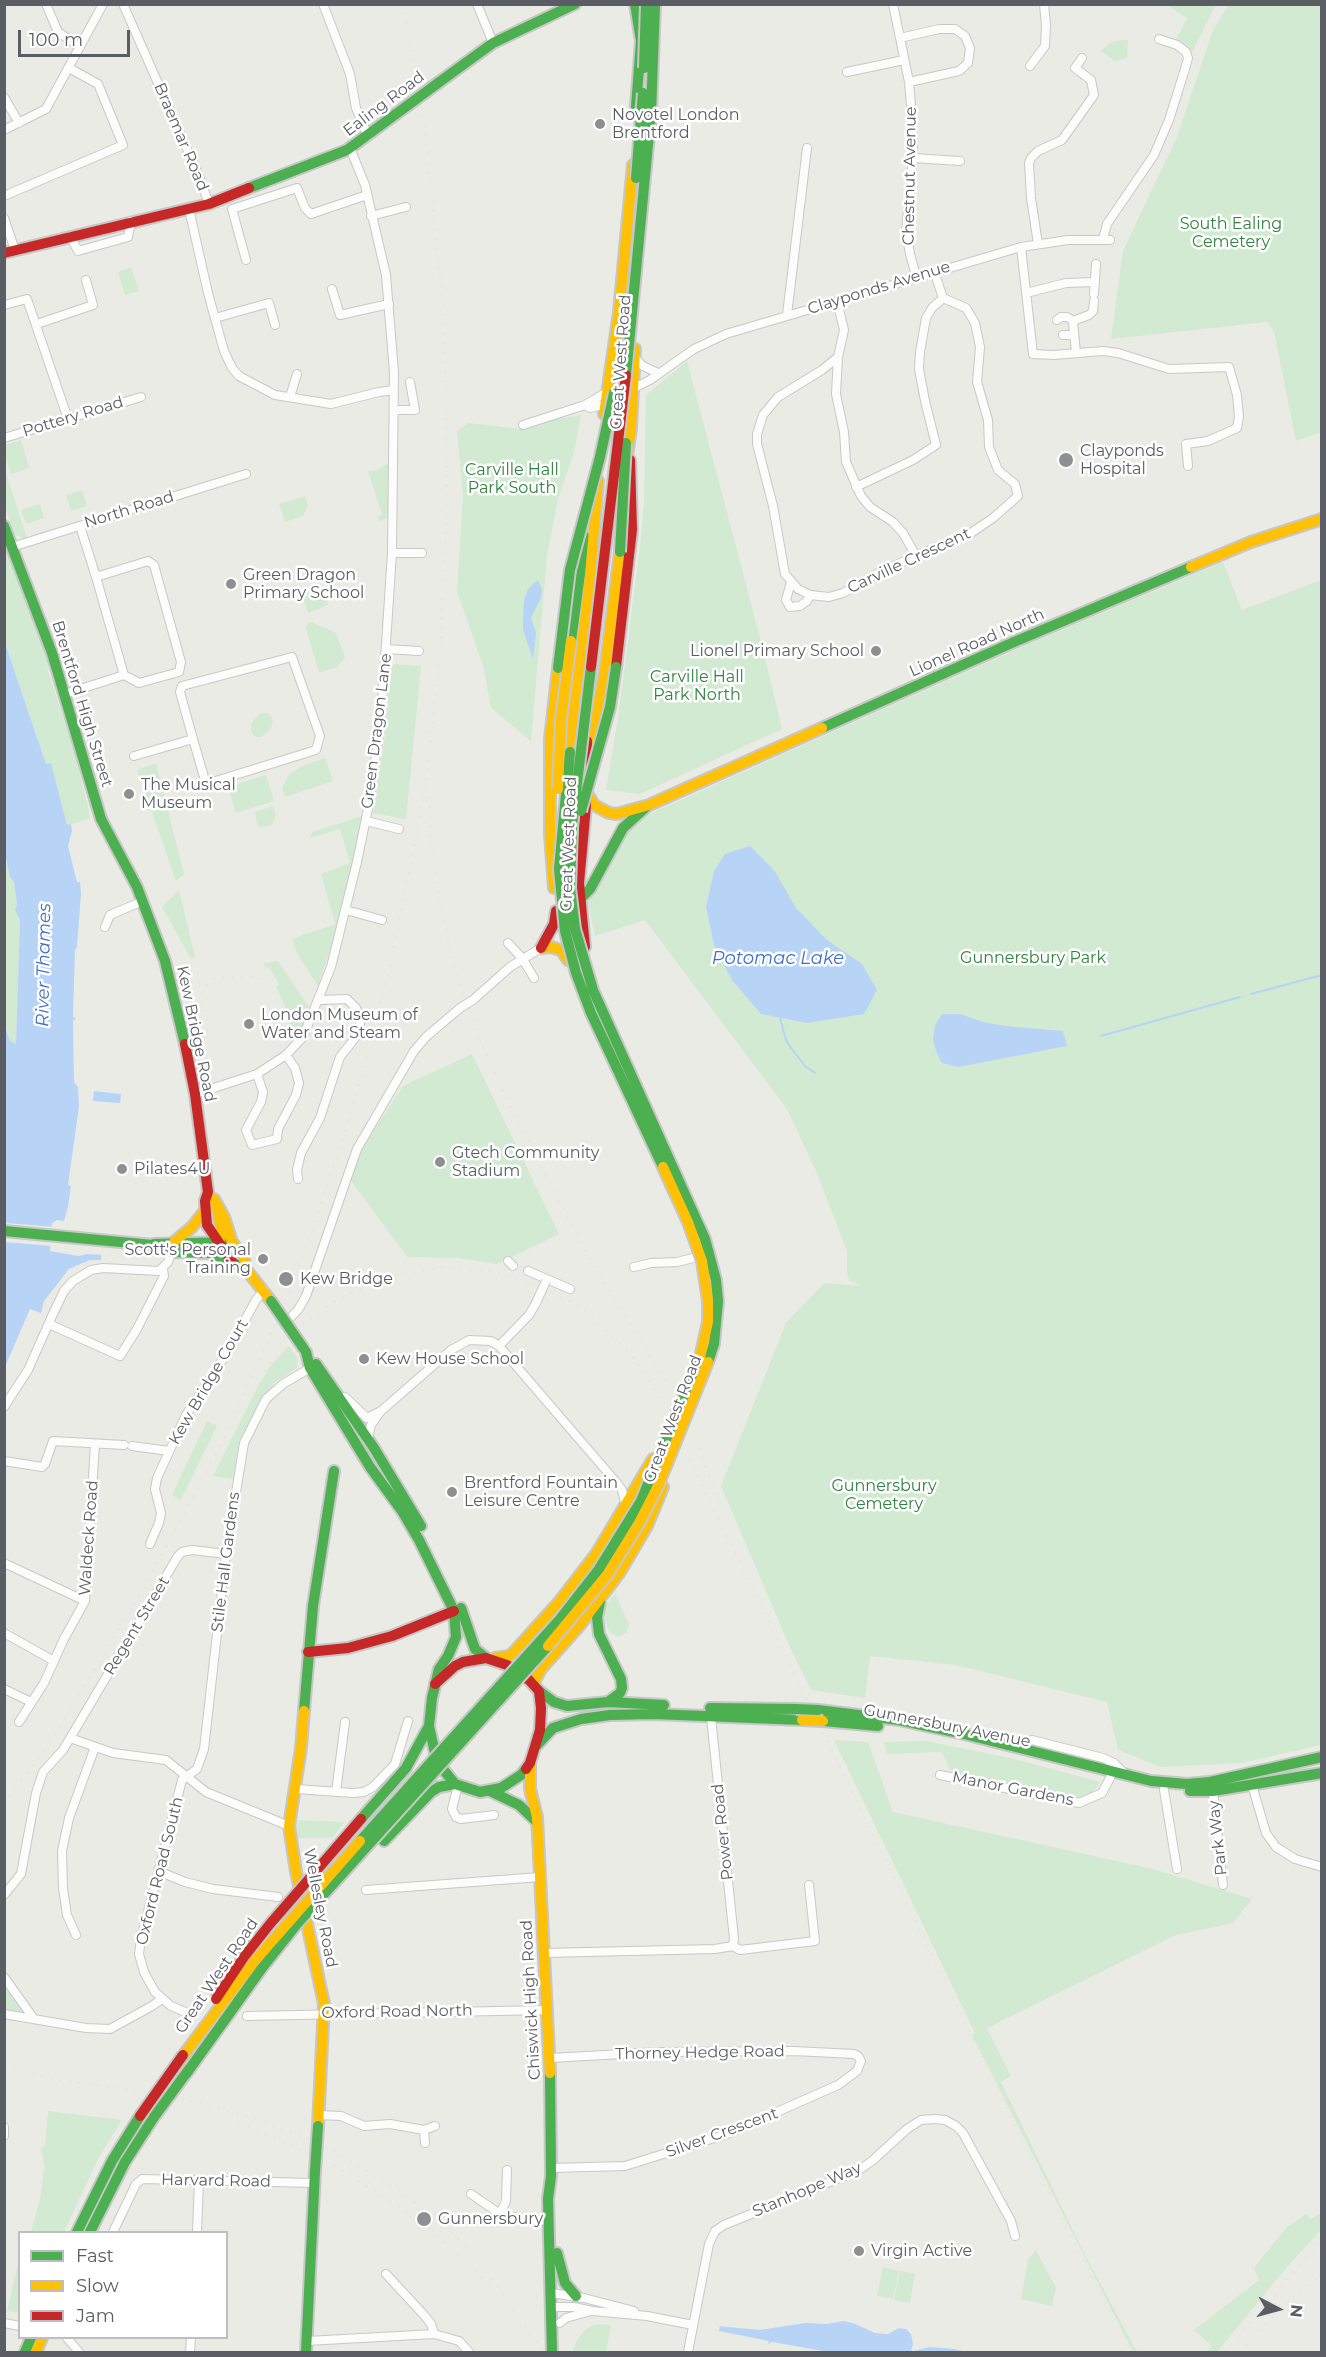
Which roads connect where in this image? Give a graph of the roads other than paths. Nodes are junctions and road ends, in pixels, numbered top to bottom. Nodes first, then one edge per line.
1 (46, 4) edge
2 (103, 4) edge
3 (123, 4) edge
4 (323, 4) edge
5 (477, 4) edge
6 (575, 4) edge
7 (635, 4) edge
8 (646, 4) edge
9 (655, 4) edge
10 (661, 4) edge
11 (892, 4) edge
12 (1044, 4) edge
13 (553, 9) edge
14 (900, 38) junction
15 (1159, 39) dead end
16 (492, 43) junction
17 (80, 47) junction
18 (1082, 58) dead end
19 (904, 60) junction
20 (1030, 66) dead end
21 (69, 68) junction
22 (847, 72) dead end
23 (909, 82) junction
24 (4, 97) edge
25 (19, 123) junction
26 (4, 130) edge
27 (368, 136) junction
28 (350, 148) junction
29 (807, 148) dead end
30 (913, 158) junction
31 (960, 161) dead end
32 (367, 195) junction
33 (4, 196) edge
34 (209, 204) junction
35 (406, 207) dead end
36 (189, 209) junction
37 (371, 216) junction
38 (4, 218) edge
39 (130, 221) junction
40 (70, 236) junction
41 (1038, 244) junction
42 (1021, 247) junction
43 (10, 251) edge
44 (246, 260) dead end
45 (1096, 264) dead end
46 (934, 271) junction
47 (916, 276) junction
48 (86, 280) dead end
49 (1095, 282) junction
50 (332, 289) dead end
51 (1026, 293) junction
52 (943, 298) junction
53 (837, 301) junction
54 (389, 304) junction
55 (4, 305) edge
56 (787, 315) junction
57 (215, 318) junction
58 (1057, 320) dead end
59 (1073, 321) junction
60 (37, 324) junction
61 (275, 325) dead end
62 (632, 327) junction
63 (1074, 334) junction
64 (1063, 335) dead end
65 (1076, 352) junction
66 (838, 357) junction
67 (634, 358) junction
68 (822, 370) junction
69 (658, 373) junction
70 (297, 374) dead end
71 (836, 381) junction
72 (410, 382) dead end
73 (633, 387) junction
74 (394, 390) junction
75 (611, 393) junction
76 (141, 397) dead end
77 (290, 397) junction
78 (606, 404) junction
79 (585, 405) junction
80 (394, 410) junction
81 (68, 419) junction
82 (523, 425) dead end
83 (631, 428) junction
84 (4, 438) edge
85 (600, 452) junction
86 (625, 465) junction
87 (1188, 466) dead end
88 (246, 474) dead end
89 (856, 487) junction
90 (1322, 519) edge
91 (4, 526) edge
92 (80, 526) junction
93 (12, 546) junction
94 (392, 553) junction
95 (422, 553) dead end
96 (916, 556) junction
97 (96, 577) junction
98 (791, 582) junction
99 (810, 595) junction
100 (387, 649) junction
101 (419, 651) dead end
102 (124, 675) junction
103 (66, 694) junction
104 (193, 740) junction
105 (134, 756) dead end
106 (587, 760) junction
107 (587, 789) junction
108 (649, 805) junction
109 (617, 814) junction
110 (366, 822) junction
111 (623, 828) junction
112 (399, 829) dead end
113 (559, 869) junction
114 (136, 887) joint
115 (554, 888) junction
116 (570, 888) junction
117 (580, 899) junction
118 (142, 901) junction
119 (346, 910) junction
120 (556, 911) junction
121 (382, 920) dead end
122 (105, 927) dead end
123 (508, 943) dead end
124 (541, 948) junction
125 (522, 958) junction
126 (568, 960) junction
127 (534, 978) dead end
128 (320, 1000) junction
129 (286, 1055) junction
130 (257, 1074) junction
131 (195, 1094) junction
132 (298, 1179) dead end
133 (211, 1195) junction
134 (206, 1209) junction
135 (4, 1231) edge
136 (219, 1242) junction
137 (232, 1242) junction
138 (172, 1251) junction
139 (210, 1254) junction
140 (697, 1257) junction
141 (233, 1263) junction
142 (634, 1267) dead end
143 (246, 1268) junction
144 (163, 1269) junction
145 (528, 1271) dead end
146 (546, 1280) junction
147 (570, 1289) dead end
148 (264, 1290) junction
149 (291, 1317) junction
150 (49, 1324) junction
151 (499, 1346) junction
152 (305, 1351) junction
153 (308, 1370) junction
154 (328, 1378) junction
155 (4, 1407) edge
156 (381, 1411) junction
157 (368, 1442) junction
158 (95, 1444) junction
159 (169, 1451) junction
160 (4, 1461) edge
161 (334, 1471) dead end
162 (643, 1478) junction
163 (616, 1482) junction
164 (623, 1511) junction
165 (150, 1544) dead end
166 (226, 1554) junction
167 (4, 1563) edge
168 (601, 1597) junction
169 (85, 1601) junction
170 (454, 1611) junction
171 (580, 1625) junction
172 (4, 1633) edge
173 (599, 1634) junction
174 (308, 1652) junction
175 (489, 1658) junction
176 (54, 1661) junction
177 (621, 1678) junction
178 (435, 1684) junction
179 (536, 1688) junction
180 (4, 1689) edge
181 (31, 1702) junction
182 (608, 1702) junction
183 (641, 1704) junction
184 (711, 1717) junction
185 (408, 1720) dead end
186 (19, 1722) dead end
187 (345, 1722) dead end
188 (429, 1726) junction
189 (70, 1738) junction
190 (536, 1746) junction
191 (95, 1747) junction
192 (1322, 1757) edge
193 (530, 1763) junction
194 (1322, 1773) edge
195 (940, 1775) dead end
196 (185, 1777) junction
197 (1110, 1778) junction
198 (457, 1785) junction
199 (1252, 1785) junction
200 (296, 1789) junction
201 (1164, 1790) junction
202 (490, 1791) junction
203 (1213, 1791) junction
204 (336, 1792) junction
205 (494, 1815) dead end
206 (537, 1822) junction
207 (289, 1826) junction
208 (1322, 1867) edge
209 (1177, 1869) dead end
210 (159, 1871) junction
211 (540, 1877) junction
212 (809, 1885) dead end
213 (1223, 1885) dead end
214 (366, 1890) dead end
215 (4, 1895) edge
216 (278, 1897) dead end
217 (76, 1935) dead end
218 (733, 1946) junction
219 (544, 1953) junction
220 (4, 1977) edge
221 (162, 1999) junction
222 (547, 2010) junction
223 (4, 2014) edge
224 (190, 2014) dead end
225 (324, 2014) junction
226 (247, 2016) dead end
227 (34, 2019) junction
228 (850, 2054) joint
229 (550, 2058) junction
230 (179, 2061) junction
231 (186, 2074) junction
232 (318, 2120) junction
233 (435, 2126) dead end
234 (5, 2127) edge
235 (424, 2130) junction
236 (4, 2136) edge
237 (424, 2143) dead end
238 (507, 2170) dead end
239 (551, 2172) junction
240 (199, 2180) junction
241 (315, 2183) junction
242 (471, 2194) dead end
243 (500, 2214) junction
244 (549, 2221) junction
245 (77, 2231) edge
246 (90, 2231) edge
247 (114, 2231) edge
248 (197, 2231) edge
249 (1015, 2236) dead end
250 (557, 2253) junction
251 (386, 2274) dead end
252 (555, 2293) junction
253 (576, 2296) junction
254 (555, 2307) junction
255 (592, 2311) junction
256 (647, 2316) junction
257 (4, 2323) edge
258 (560, 2323) junction
259 (693, 2325) junction
260 (18, 2326) edge
261 (434, 2334) junction
262 (69, 2339) edge
263 (306, 2347) edge
264 (560, 2348) edge
265 (79, 2352) edge
266 (469, 2352) edge
267 (552, 2352) edge
268 (688, 2352) edge

1 - 17 street
2 - 17 street
3 - 34 street, Braemar Road
4 - 27 street
5 - 16 street
6 - 13 main road, Ealing Road
7 - 75 main road, Great West Road
8 - 75 main road, bridge
9 - 62 main road, bridge
10 - 67 main road, Great West Road
11 - 14 street, Chestnut Avenue
12 - 20 street
13 - 16 main road, Ealing Road
14 - 19 street, Chestnut Avenue
14 - 23 street
15 - 41 street, Clayponds Avenue
16 - 27 main road, Ealing Road, bridge
17 - 21 street
18 - 41 street
19 - 22 street
19 - 23 street, Chestnut Avenue
21 - 25 street
21 - 33 street
23 - 30 street, Chestnut Avenue
24 - 25 street
25 - 26 street
27 - 28 main road, Ealing Road
28 - 32 street, Green Dragon Lane
28 - 34 main road, Ealing Road
29 - 56 street
30 - 31 street
30 - 47 street, Chestnut Avenue
32 - 37 street, Green Dragon Lane
32 - 44 street
34 - 36 main road, Ealing Road
35 - 37 street
36 - 39 main road, Ealing Road
36 - 57 street
37 - 54 street, Green Dragon Lane
38 - 43 street
39 - 40 main road, Ealing Road
39 - 40 street
40 - 43 main road, Ealing Road
41 - 42 street, Clayponds Avenue
42 - 46 street, Clayponds Avenue
42 - 51 street
45 - 49 street
46 - 47 street, Clayponds Avenue
46 - 52 street
47 - 53 street, Clayponds Avenue
48 - 60 street
49 - 51 street
49 - 59 street
50 - 54 street
51 - 65 street
52 - 89 street
52 - 96 street, Carville Crescent
53 - 56 street, Clayponds Avenue
53 - 66 street
54 - 74 street, Green Dragon Lane
55 - 60 street
56 - 69 street, Clayponds Avenue
57 - 61 street
57 - 77 street
58 - 59 street
59 - 63 street
60 - 81 street
62 - 86 main road, bridge
62 - 116 main road, bridge
63 - 64 street
63 - 65 street
65 - 87 street
66 - 68 street, Carville Crescent
66 - 71 street
67 - 69 street
67 - 73 main road, Great West Road
68 - 71 street
68 - 98 street, Carville Crescent
69 - 73 street, Clayponds Avenue
70 - 77 street
71 - 89 street
72 - 80 street
73 - 75 street
73 - 78 street
73 - 83 main road, Great West Road
74 - 77 street
74 - 80 street, Green Dragon Lane
75 - 78 main road, Great West Road
75 - 79 street
75 - 113 main road, bridge
75 - 115 main road, bridge
76 - 81 street, Pottery Road
78 - 79 street
78 - 85 main road, Great West Road
79 - 82 street
80 - 94 street, Green Dragon Lane
81 - 84 street, Pottery Road
83 - 86 main road, Great West Road
83 - 116 main road, bridge
85 - 113 main road, bridge
85 - 115 main road, Great West Road
86 - 106 main road, bridge
86 - 106 main road, Great West Road
88 - 92 street, North Road
89 - 96 street
90 - 108 main road, Lionel Road North
91 - 93 main road, Brentford High Street
92 - 93 street, North Road
92 - 97 street
93 - 103 main road, Brentford High Street
94 - 95 street
94 - 100 street, Green Dragon Lane
96 - 99 street, Carville Crescent
97 - 102 street
97 - 102 street
98 - 99 street
98 - 99 street, Carville Crescent
100 - 101 street
100 - 110 street, Green Dragon Lane
102 - 103 street
103 - 114 main road, Brentford High Street
104 - 104 street
104 - 105 street
106 - 107 main road, Great West Road
107 - 109 main road
107 - 117 main road, Great West Road
108 - 109 main road, Lionel Road North
108 - 111 main road, Lionel Road North
109 - 111 main road
110 - 112 street
110 - 119 street, Green Dragon Lane
111 - 117 main road, Lionel Road North
113 - 230 main road, bridge
114 - 118 main road, Kew Bridge Road
115 - 120 main road, Great West Road
116 - 231 main road, bridge
117 - 168 main road, Great West Road
118 - 122 street
118 - 131 main road, Kew Bridge Road
119 - 121 street
119 - 128 street, Green Dragon Lane
120 - 124 main road
120 - 126 main road, Great West Road
123 - 125 street
124 - 125 street
124 - 126 main road
125 - 127 street
125 - 149 street, bridge
126 - 140 main road, Great West Road
128 - 129 street, Green Dragon Lane
128 - 132 street
129 - 130 street, Green Dragon Lane
129 - 130 street
130 - 131 street, Green Dragon Lane
131 - 133 main road, Kew Bridge Road
133 - 134 main road, Kew Bridge Road
133 - 136 main road
133 - 137 main road
134 - 136 main road, Kew Bridge Road
134 - 138 main road
135 - 138 main road
136 - 137 main road
136 - 138 main road
136 - 139 main road
136 - 141 main road, Kew Bridge Road
137 - 143 main road
138 - 139 main road
138 - 144 street
139 - 141 main road
140 - 142 street
140 - 162 main road, Great West Road, bridge
141 - 143 main road
143 - 148 main road
144 - 150 street
144 - 150 street
145 - 146 street
146 - 147 street
146 - 151 street, bridge
148 - 149 main road, bridge
148 - 159 street, Kew Bridge Court
149 - 152 main road, bridge
150 - 155 street
151 - 156 street
151 - 163 street
152 - 153 main road
152 - 154 main road
153 - 166 street, Stile Hall Gardens
153 - 170 main road
154 - 156 street
154 - 157 main road
156 - 157 street
157 - 175 main road
158 - 159 street
158 - 160 street
158 - 169 street, Waldeck Road
159 - 165 street, Kew Bridge Court
161 - 174 main road, Wellesley Road
162 - 163 street
162 - 164 main road, Great West Road
163 - 164 street
164 - 175 main road, Great West Road
166 - 189 street, Regent Street
166 - 196 street, Stile Hall Gardens
167 - 169 street
168 - 171 main road, Great West Road
168 - 173 main road
169 - 176 street, Waldeck Road
170 - 174 main road
170 - 178 main road
171 - 173 main road
171 - 179 main road, Great West Road
172 - 176 street
173 - 177 main road
174 - 200 main road, Wellesley Road
175 - 178 main road
175 - 179 main road
176 - 181 street, Waldeck Road
177 - 182 main road
177 - 183 main road
178 - 188 main road
179 - 182 main road, Gunnersbury Avenue
179 - 190 main road
180 - 181 street
181 - 186 street, Waldeck Road
182 - 183 main road, Gunnersbury Avenue
183 - 192 main road, Gunnersbury Avenue, bridge
184 - 190 main road, Gunnersbury Avenue
184 - 197 main road, Gunnersbury Avenue, bridge
184 - 218 street, Power Road
185 - 204 street
187 - 204 street
188 - 198 main road
188 - 230 main road, Great West Road, bridge
189 - 191 street
189 - 215 street, Regent Street
190 - 193 main road
191 - 196 street
191 - 217 street
193 - 202 main road
193 - 206 main road, Chiswick High Road
194 - 199 main road, Gunnersbury Avenue
195 - 197 street, Manor Gardens
196 - 207 street
196 - 210 street, Oxford Road South
197 - 201 main road, Gunnersbury Avenue
198 - 202 main road
198 - 205 street
198 - 231 main road, Great West Road, bridge
199 - 203 main road, Gunnersbury Avenue
199 - 208 street
200 - 204 street
200 - 207 main road, Wellesley Road
201 - 203 main road, Gunnersbury Avenue
201 - 209 street
202 - 206 main road
203 - 213 street, Park Way
206 - 211 main road, Chiswick High Road
207 - 225 main road, Wellesley Road
210 - 216 street
210 - 221 street, Oxford Road South
211 - 214 street
211 - 219 main road, Chiswick High Road
212 - 218 street
218 - 219 street
219 - 222 main road, Chiswick High Road
220 - 227 street
221 - 224 street, Oxford Road South
221 - 227 street
222 - 225 street, Oxford Road North
222 - 229 main road, Chiswick High Road
223 - 227 street
225 - 226 street, Oxford Road North
225 - 232 main road, Wellesley Road
228 - 229 street, Thorney Hedge Road
228 - 239 street, Silver Crescent
229 - 239 main road, Chiswick High Road
230 - 245 main road, Great West Road, bridge
231 - 246 main road, Great West Road, bridge
232 - 235 street
232 - 241 main road, Wellesley Road, bridge
233 - 235 street
234 - 236 street
235 - 237 street
238 - 243 street
239 - 244 main road, Chiswick High Road
239 - 250 main road, Chiswick High Road
240 - 241 street, Harvard Road
240 - 247 street, Harvard Road
240 - 248 street
241 - 263 main road, Wellesley Road
242 - 243 street
243 - 244 street
244 - 252 main road, Chiswick High Road
249 - 259 street, Stanhope Way
250 - 252 main road, Chiswick High Road
250 - 253 main road
251 - 261 street
252 - 253 street
252 - 254 main road, Chiswick High Road
253 - 256 street
254 - 255 street
254 - 258 main road, Chiswick High Road
254 - 267 main road, Chiswick High Road
255 - 256 street
255 - 258 street
256 - 259 street
257 - 260 street
258 - 264 main road, Chiswick High Road
259 - 268 street, Stanhope Way
261 - 263 street
261 - 266 street
262 - 265 street

